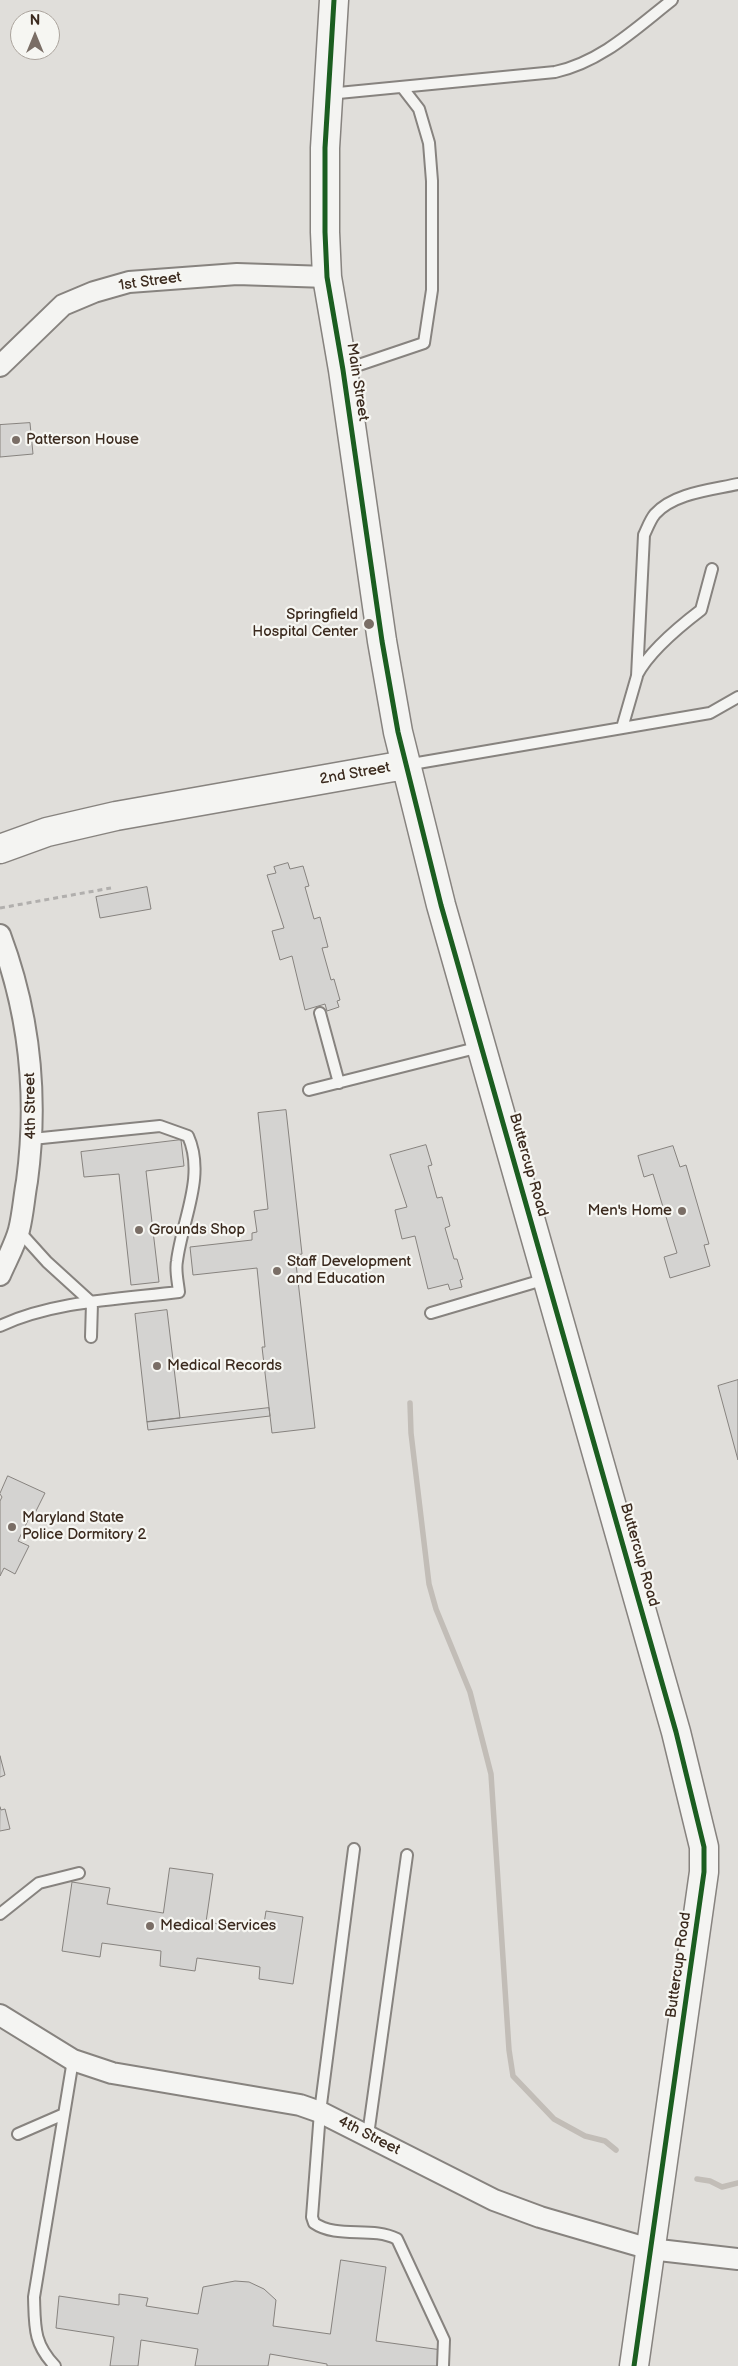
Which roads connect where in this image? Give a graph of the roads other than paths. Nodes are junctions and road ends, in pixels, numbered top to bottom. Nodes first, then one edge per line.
1 (334, 0) edge
2 (672, 0) edge
3 (402, 87) junction
4 (327, 94) junction
5 (327, 277) junction
6 (0, 366) edge
7 (343, 370) junction
8 (738, 484) edge
9 (712, 568) dead end
10 (637, 676) junction
11 (738, 697) edge
12 (622, 728) junction
13 (406, 765) junction
14 (0, 849) edge
15 (0, 935) edge
16 (320, 1014) dead end
17 (481, 1046) junction
18 (339, 1083) junction
19 (308, 1090) dead end
20 (32, 1139) junction
21 (19, 1231) junction
22 (0, 1275) edge
23 (547, 1279) junction
24 (92, 1303) junction
25 (431, 1313) dead end
26 (0, 1326) edge
27 (91, 1337) dead end
28 (354, 1849) dead end
29 (407, 1855) dead end
30 (79, 1873) dead end
31 (0, 1914) edge
32 (0, 2015) edge
33 (73, 2060) junction
34 (320, 2112) junction
35 (64, 2114) junction
36 (18, 2134) dead end
37 (368, 2135) junction
38 (650, 2249) junction
39 (738, 2259) edge
40 (55, 2366) edge
41 (443, 2366) edge
42 (634, 2366) edge

1 - 4 street, Main Street
2 - 3 lane
3 - 4 lane
3 - 7 lane
4 - 5 street, Main Street
5 - 6 street, 1st Street
5 - 7 street, Main Street
7 - 13 street, Main Street
8 - 10 lane
9 - 10 lane
10 - 12 lane
11 - 12 lane, 2nd Street
12 - 13 lane, 2nd Street
13 - 14 street, 2nd Street
13 - 17 street, Buttercup Road
15 - 20 street, 4th Street
16 - 18 lane
17 - 18 lane
17 - 23 street, Buttercup Road
18 - 19 lane
20 - 21 street, 4th Street
20 - 24 lane
21 - 22 street, 4th Street
21 - 24 lane
23 - 25 lane
23 - 38 street, Buttercup Road
24 - 26 lane
24 - 27 lane
28 - 34 lane
29 - 37 lane
30 - 31 lane
32 - 33 street, 4th Street
33 - 34 street, 4th Street
33 - 35 lane
34 - 37 street, 4th Street
34 - 41 lane
35 - 36 lane
35 - 40 lane
37 - 38 street, 4th Street
38 - 39 street, 4th Street
38 - 42 street, Buttercup Road

